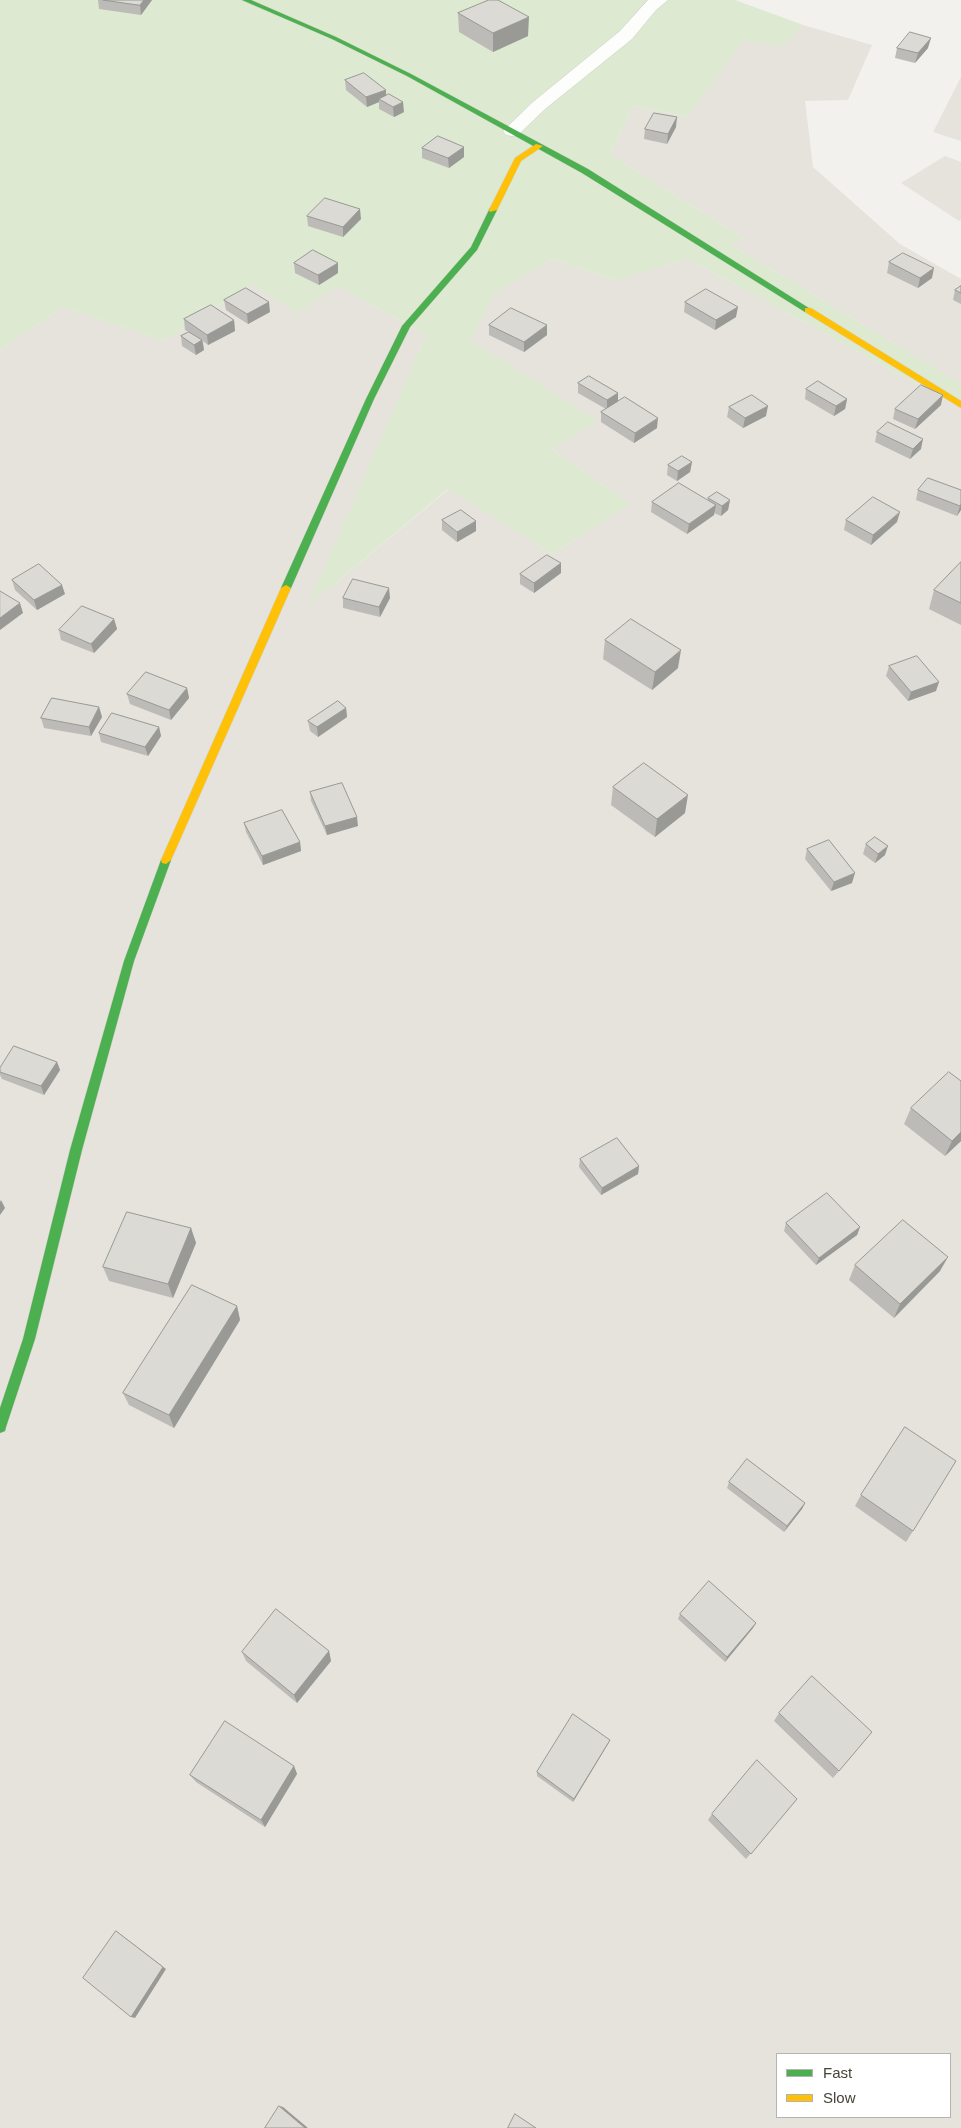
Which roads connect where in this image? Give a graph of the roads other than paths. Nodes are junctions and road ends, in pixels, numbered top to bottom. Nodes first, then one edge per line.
1 (245, 0) edge
2 (660, 0) edge
3 (512, 131) junction
4 (539, 146) junction
5 (961, 405) edge
6 (0, 1427) edge

1 - 3 street
2 - 3 street
3 - 4 street
4 - 5 street
4 - 6 street

